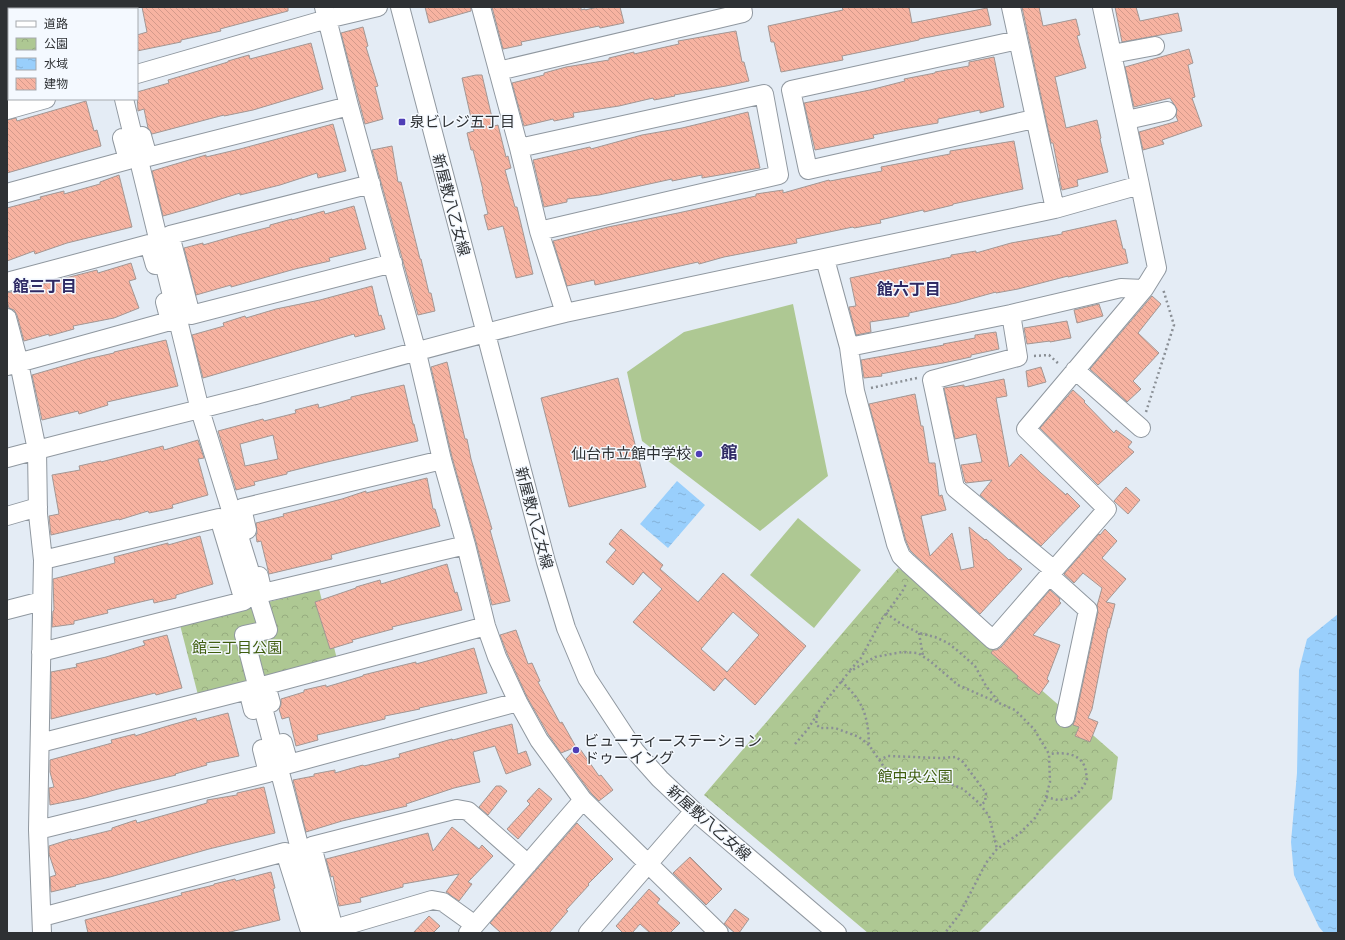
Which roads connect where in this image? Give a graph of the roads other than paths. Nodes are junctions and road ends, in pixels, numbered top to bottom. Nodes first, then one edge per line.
1 (378, 7) edge
2 (400, 7) edge
3 (480, 7) edge
4 (742, 7) edge
5 (1011, 7) edge
6 (1102, 7) edge
7 (326, 13) edge
8 (1018, 40) junction
9 (1155, 46) dead end
10 (1112, 54) junction
11 (498, 71) junction
12 (138, 74) edge
13 (42, 100) edge
14 (112, 100) edge
15 (124, 100) edge
16 (132, 100) edge
17 (349, 106) junction
18 (7, 110) edge
19 (1167, 111) dead end
20 (1034, 119) junction
21 (1126, 120) junction
22 (518, 148) junction
23 (371, 184) junction
24 (1140, 185) junction
25 (7, 193) edge
26 (1055, 209) junction
27 (538, 231) junction
28 (825, 259) junction
29 (393, 263) junction
30 (7, 282) edge
31 (1144, 289) junction
32 (565, 313) junction
33 (1011, 314) junction
34 (7, 318) edge
35 (485, 333) junction
36 (849, 347) junction
37 (417, 352) junction
38 (13, 364) edge
39 (1073, 373) junction
40 (200, 410) junction
41 (1141, 428) road end
42 (37, 450) junction
43 (7, 458) edge
44 (442, 460) junction
45 (38, 507) junction
46 (7, 516) edge
47 (466, 545) junction
48 (43, 560) junction
49 (1052, 572) junction
50 (42, 601) junction
51 (7, 610) edge
52 (486, 626) junction
53 (41, 652) junction
54 (518, 702) junction
55 (1065, 718) dead end
56 (40, 743) junction
57 (583, 800) junction
58 (694, 811) junction
59 (38, 830) junction
60 (528, 864) junction
61 (648, 864) junction
62 (42, 925) edge
63 (471, 929) edge
64 (710, 930) edge
65 (330, 932) edge
66 (310, 933) edge
67 (588, 933) edge
68 (837, 933) edge

1 - 7 street
2 - 35 street, 新屋敷八乙女線
3 - 11 street
4 - 11 street
5 - 8 street
6 - 10 street
7 - 12 street
7 - 17 street
8 - 20 street
8 - 20 street
9 - 10 street
10 - 21 street
11 - 22 street
13 - 18 street
14 - 25 street
15 - 40 street
16 - 17 street
17 - 23 street
19 - 21 street
20 - 26 street
21 - 24 street
22 - 27 street
22 - 27 street
23 - 29 street
23 - 29 street
24 - 26 street
24 - 31 street
26 - 28 street
27 - 32 street
28 - 32 street
28 - 36 street
29 - 37 street
30 - 38 street
31 - 33 street
31 - 39 street
32 - 35 street
33 - 36 street
33 - 49 street
34 - 38 street
35 - 37 street
35 - 58 street, 新屋敷八乙女線
36 - 49 street
37 - 40 street
37 - 44 street
38 - 42 street
39 - 41 street
39 - 49 street
40 - 42 street
40 - 65 street
42 - 43 street
42 - 45 street
44 - 47 street
44 - 47 street
45 - 46 street
45 - 48 street
47 - 52 street
48 - 50 street
48 - 53 street
49 - 55 street
50 - 51 street
50 - 53 street
52 - 54 street
52 - 54 street
53 - 56 street
54 - 57 street
56 - 59 street
56 - 59 street
57 - 60 street
57 - 61 street
58 - 61 street
58 - 68 street, 新屋敷八乙女線
59 - 62 street
60 - 63 street
60 - 65 street
61 - 64 street
61 - 67 street
62 - 66 street
63 - 65 street

